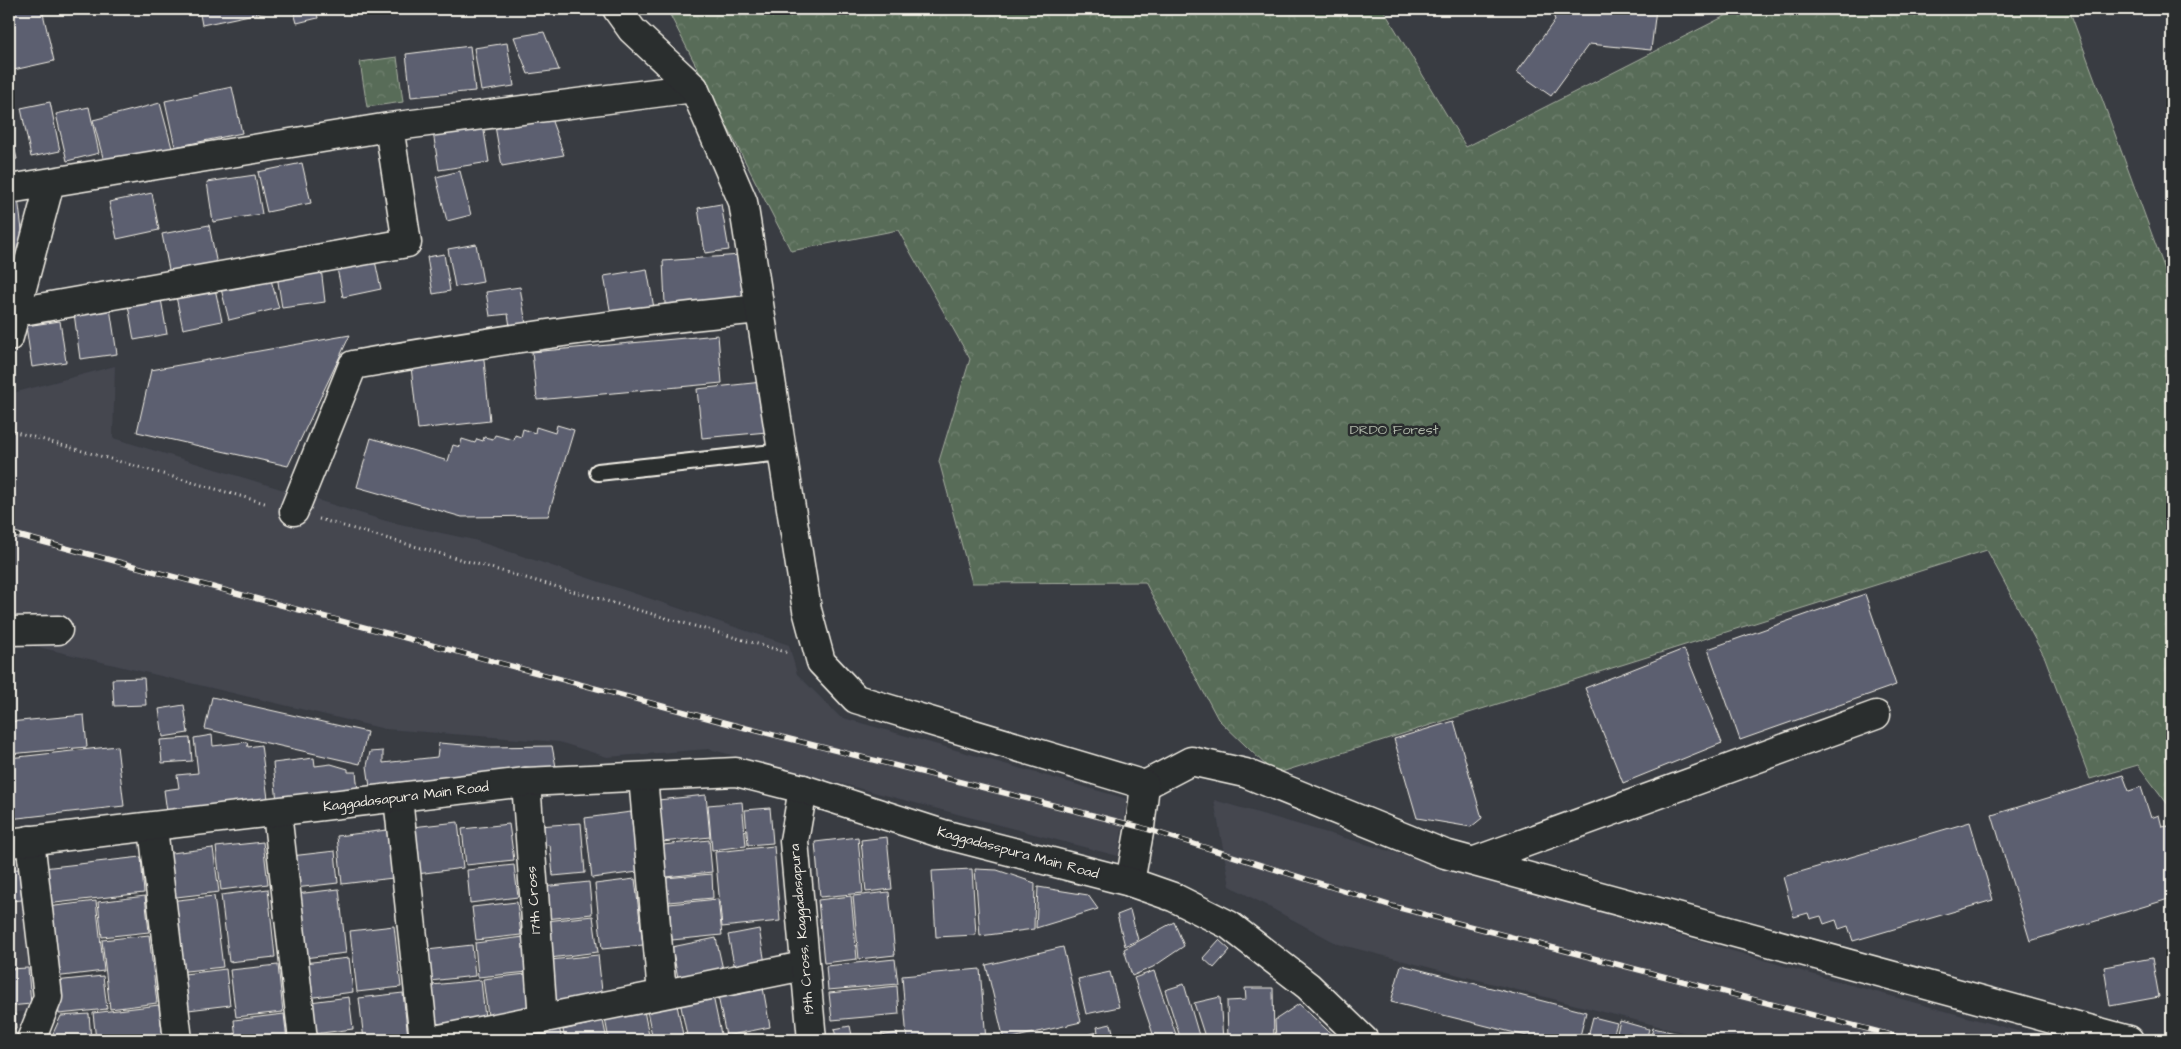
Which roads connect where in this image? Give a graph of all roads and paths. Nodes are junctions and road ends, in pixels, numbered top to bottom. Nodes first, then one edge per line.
1 (617, 9) edge
2 (694, 88) junction
3 (389, 128) junction
4 (50, 183) junction
5 (9, 189) edge
6 (759, 310) junction
7 (13, 324) edge
8 (9, 430) edge
9 (782, 452) junction
10 (598, 472) dead end
11 (294, 511) junction
12 (58, 630) dead end
13 (9, 631) edge
14 (821, 662) junction
15 (1876, 715) dead end
16 (643, 777) junction
17 (526, 782) junction
18 (1144, 785) junction
19 (803, 789) junction
20 (398, 798) junction
21 (277, 812) junction
22 (153, 828) junction
23 (19, 841) edge
24 (1474, 861) junction
25 (1130, 882) junction
26 (804, 966) junction
27 (662, 994) junction
28 (543, 1019) junction
29 (806, 1039) edge
30 (31, 1040) edge
31 (178, 1040) edge
32 (303, 1040) edge
33 (424, 1040) edge
34 (435, 1040) edge
35 (1364, 1040) edge
36 (2129, 1040) edge

1 - 2 street
2 - 3 street
2 - 6 street
3 - 4 street
3 - 7 street
4 - 5 street
4 - 7 street
6 - 9 street
6 - 11 street
8 - 11 path
9 - 10 lane
9 - 14 street
11 - 14 path
12 - 13 street
14 - 18 street
15 - 24 street
16 - 17 street, Kaggadasapura Main Road
16 - 19 street, Kaggadasapura Main Road
16 - 27 street
17 - 20 street, Kaggadasapura Main Road
17 - 28 street, 17th Cross
18 - 24 street
18 - 25 street
19 - 25 street, Kaggadasspura Main Road
19 - 26 street, 19th Cross, Kaggadasapura
20 - 21 street, Kaggadasapura Main Road
20 - 33 street
21 - 22 street, Kaggadasapura Main Road
21 - 32 street
22 - 23 street, Kaggadasapura Main Road
22 - 31 street
23 - 30 street
24 - 36 street
25 - 35 street, Kaggadasspura Main Road
26 - 27 street
26 - 29 street, 19th Cross, Kaggadasapura
27 - 28 street
28 - 34 street

